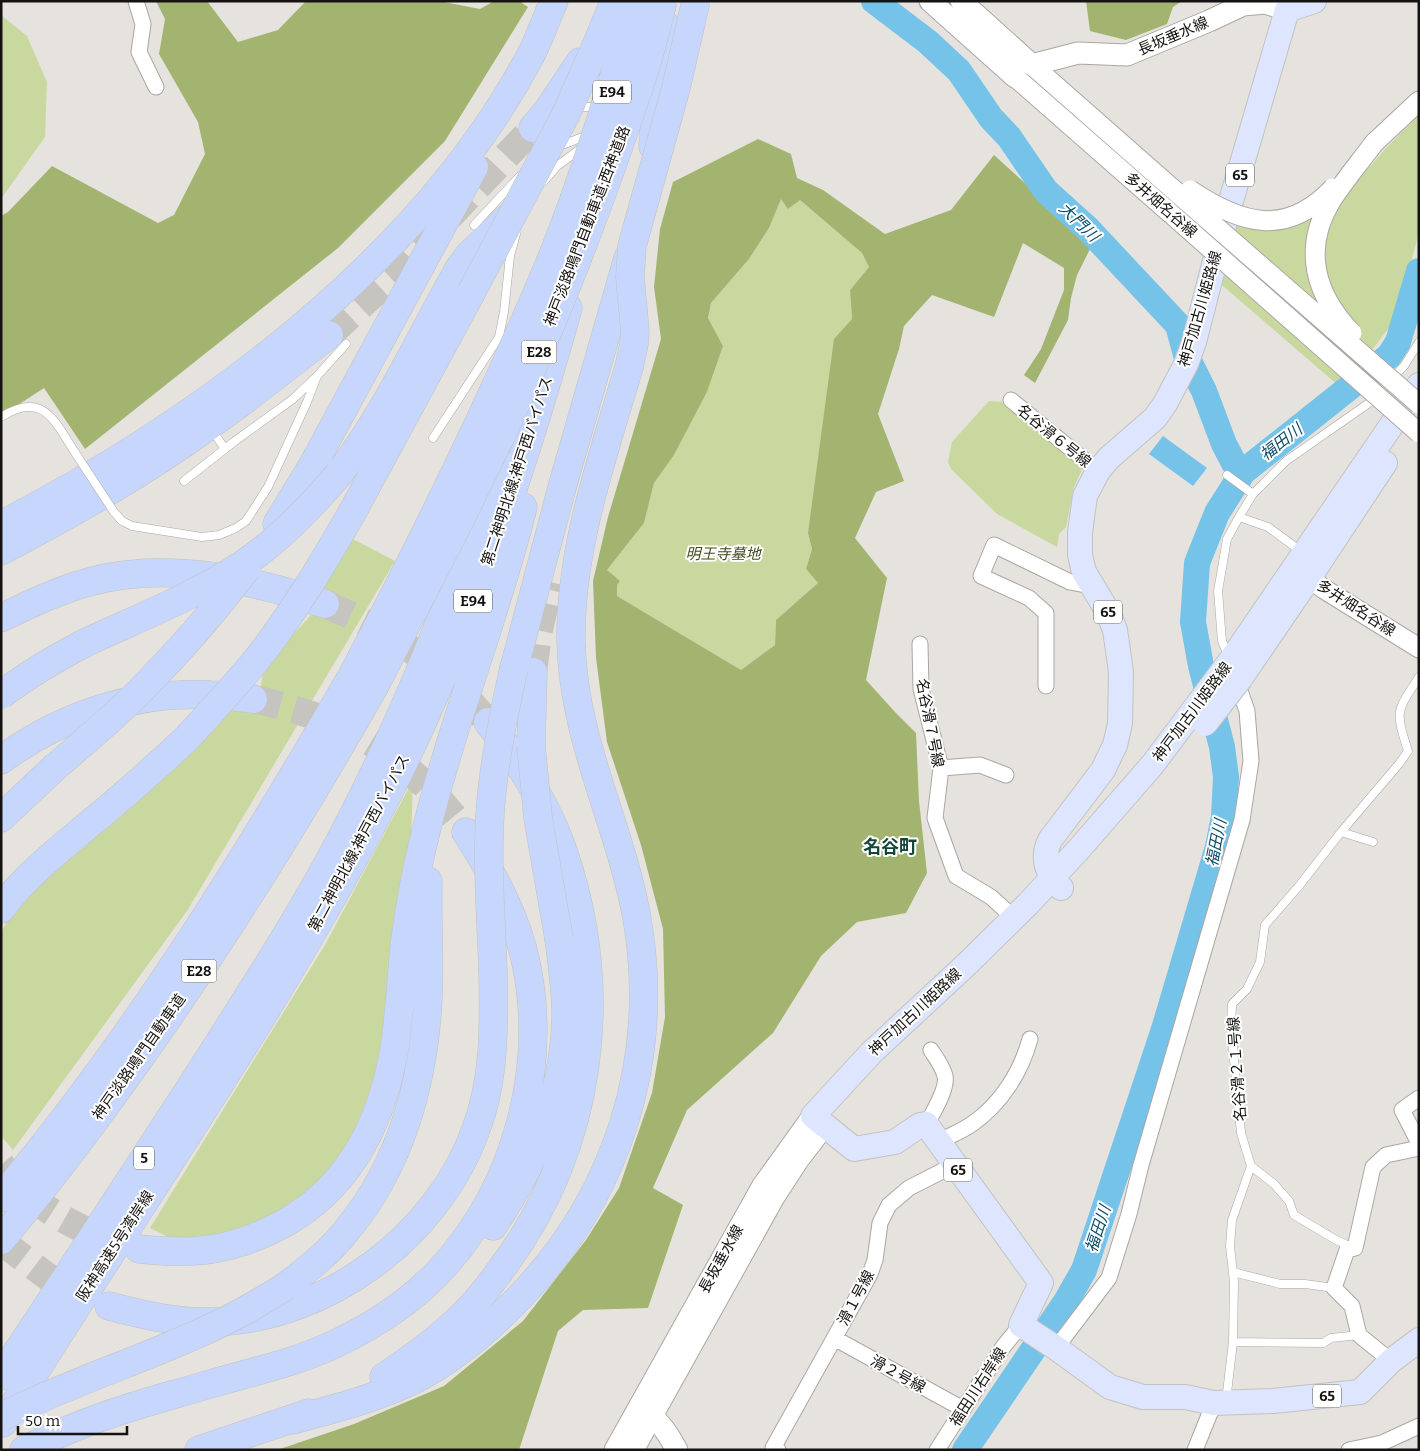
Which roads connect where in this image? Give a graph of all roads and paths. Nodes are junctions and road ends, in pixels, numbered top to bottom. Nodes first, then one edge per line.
1 (136, 1) edge
2 (554, 1) edge
3 (606, 1) edge
4 (613, 1) edge
5 (626, 1) edge
6 (632, 1) edge
7 (636, 1) edge
8 (663, 1) edge
9 (668, 1) edge
10 (696, 1) edge
11 (930, 1) edge
12 (961, 1) edge
13 (1314, 1) edge
14 (1286, 5) edge
15 (528, 61) junction
16 (661, 62) junction
17 (1032, 65) junction
18 (1015, 77) joint
19 (156, 87) dead end
20 (618, 91) dead end
21 (1419, 101) edge
22 (622, 117) junction
23 (541, 119) joint
24 (616, 123) dead end
25 (633, 129) dead end
26 (1374, 143) junction
27 (645, 144) dead end
28 (650, 180) junction
29 (587, 182) junction
30 (1187, 194) junction
31 (528, 203) junction
32 (474, 225) dead end
33 (634, 246) junction
34 (461, 288) junction
35 (567, 311) junction
36 (337, 339) joint
37 (1419, 342) edge
38 (317, 376) junction
39 (1419, 385) edge
40 (1419, 397) edge
41 (1011, 400) dead end
42 (1419, 404) edge
43 (1419, 412) edge
44 (1, 417) edge
45 (210, 426) junction
46 (1419, 433) edge
47 (433, 438) dead end
48 (225, 449) junction
49 (1098, 471) junction
50 (1227, 475) dead end
51 (184, 481) dead end
52 (1253, 494) junction
53 (1239, 517) junction
54 (1, 525) edge
55 (1, 551) edge
56 (1302, 566) junction
57 (1091, 586) junction
58 (325, 604) tunnel mouth
59 (1, 618) edge
60 (920, 644) dead end
61 (1419, 648) edge
62 (524, 670) junction
63 (1235, 670) junction
64 (1419, 677) edge
65 (363, 682) junction
66 (1046, 686) dead end
67 (1, 695) edge
68 (253, 699) tunnel mouth
69 (488, 722) tunnel mouth
70 (446, 759) junction
71 (1, 760) edge
72 (941, 768) junction
73 (1006, 775) dead end
74 (1, 818) edge
75 (466, 832) tunnel mouth
76 (1341, 832) junction
77 (1373, 842) dead end
78 (1057, 884) junction
79 (1, 909) edge
80 (1014, 918) junction
81 (268, 985) junction
82 (1030, 1039) dead end
83 (932, 1050) dead end
84 (1419, 1098) edge
85 (818, 1121) junction
86 (932, 1133) junction
87 (1419, 1144) edge
88 (1419, 1148) edge
89 (954, 1165) junction
90 (1251, 1166) junction
91 (1, 1198) edge
92 (1, 1240) edge
93 (1354, 1248) junction
94 (140, 1249) tunnel mouth
95 (1233, 1272) junction
96 (1334, 1288) junction
97 (109, 1306) tunnel mouth
98 (1021, 1325) junction
99 (1360, 1335) junction
100 (834, 1338) junction
101 (1419, 1340) edge
102 (1233, 1342) junction
103 (333, 1345) junction
104 (1056, 1348) junction
105 (1391, 1362) junction
106 (1, 1376) edge
107 (1220, 1403) junction
108 (963, 1409) junction
109 (646, 1411) junction
110 (1, 1417) edge
111 (292, 1420) junction
112 (1, 1426) edge
113 (1419, 1426) edge
114 (24, 1450) edge
115 (199, 1450) edge
116 (615, 1450) edge
117 (633, 1450) edge
118 (677, 1450) edge
119 (778, 1450) edge
120 (937, 1450) edge
121 (1195, 1450) edge
122 (1349, 1450) edge

1 - 19 street
2 - 15 highway
3 - 29 highway, 第二神明北線;神戸西バイパス / E94, bridge
4 - 23 highway
4 - 31 highway, bridge
5 - 29 highway, 第二神明北線;神戸西バイパス / E94, bridge
6 - 20 lane
7 - 65 highway, 神戸淡路鳴門自動車道;西神道路 / E28, bridge
8 - 65 highway, 神戸淡路鳴門自動車道;西神道路 / E28, bridge
9 - 16 highway
10 - 33 highway, bridge
11 - 18 main road
12 - 17 main road
13 - 14 main road
14 - 17 main road, 長坂垂水線
14 - 49 main road, 神戸加古川姫路線 / 65
15 - 54 highway
15 - 74 highway, bridge
16 - 22 lane
16 - 28 highway
17 - 30 street
18 - 46 street, 多井畑名谷線, bridge
21 - 26 street
22 - 23 lane
22 - 24 lane
22 - 25 lane
26 - 30 street, bridge
26 - 40 street, bridge
27 - 28 lane
28 - 33 highway
29 - 35 highway, 第二神明北線;神戸西バイパス / E94
29 - 81 highway, 第二神明北線;神戸西バイパス / E94
30 - 42 street, 多井畑名谷線, bridge
31 - 32 lane
31 - 34 highway, bridge
31 - 47 lane
33 - 62 highway, bridge
33 - 111 highway, bridge
34 - 67 highway, bridge
34 - 79 highway, bridge
35 - 70 highway
35 - 81 highway, 第二神明北線;神戸西バイパス / E94
36 - 38 lane
36 - 45 highway
37 - 52 lane
38 - 44 lane, bridge
38 - 48 lane
39 - 56 main road, 神戸加古川姫路線
41 - 49 street, 名谷滑６号線
43 - 56 main road, 神戸加古川姫路線
45 - 48 lane
45 - 55 highway
48 - 51 lane
49 - 57 main road, 神戸加古川姫路線 / 65
50 - 52 lane
52 - 53 lane
53 - 56 lane
53 - 63 lane
56 - 61 street, 多井畑名谷線
56 - 63 main road, 神戸加古川姫路線
57 - 66 street
57 - 78 main road, 神戸加古川姫路線 / 65
58 - 59 highway
60 - 72 street, 名谷滑７号線
62 - 97 highway, bridge
62 - 103 highway, bridge
63 - 78 main road, 神戸加古川姫路線, bridge
63 - 104 street
64 - 76 lane, 名谷滑２１号線
65 - 91 highway, 神戸淡路鳴門自動車道 / E28
65 - 92 highway, 神戸淡路鳴門自動車道 / E28
68 - 71 highway
69 - 111 highway
70 - 94 highway
70 - 110 highway, bridge
72 - 73 street
72 - 80 street, 名谷滑７号線
75 - 103 highway
76 - 77 lane
76 - 90 lane, 名谷滑２１号線
78 - 80 main road, 神戸加古川姫路線
78 - 85 main road, 神戸加古川姫路線
80 - 85 main road, 神戸加古川姫路線
81 - 106 highway, 阪神高速5号湾岸線 / 5
81 - 112 highway, 阪神高速5号湾岸線 / 5
82 - 86 street
83 - 86 street
84 - 87 street
85 - 86 main road
85 - 109 main road, 長坂垂水線
86 - 89 main road, 65
88 - 93 street
89 - 98 main road, 65
89 - 100 street, 滑１号線
90 - 93 lane
90 - 95 lane
93 - 96 street
95 - 96 lane
95 - 102 lane
96 - 99 street
98 - 104 main road, 65
98 - 108 street, 福田川右岸線
99 - 102 lane
99 - 105 street
100 - 108 street, 滑２号線
100 - 119 street, 滑１号線
101 - 105 main road, 65
102 - 107 lane
103 - 114 highway
104 - 107 main road, 65
105 - 107 main road, 65
107 - 121 street
108 - 120 street, 福田川右岸線
109 - 116 main road, 長坂垂水線
109 - 117 main road, 長坂垂水線
109 - 118 main road
111 - 115 highway
113 - 122 street

